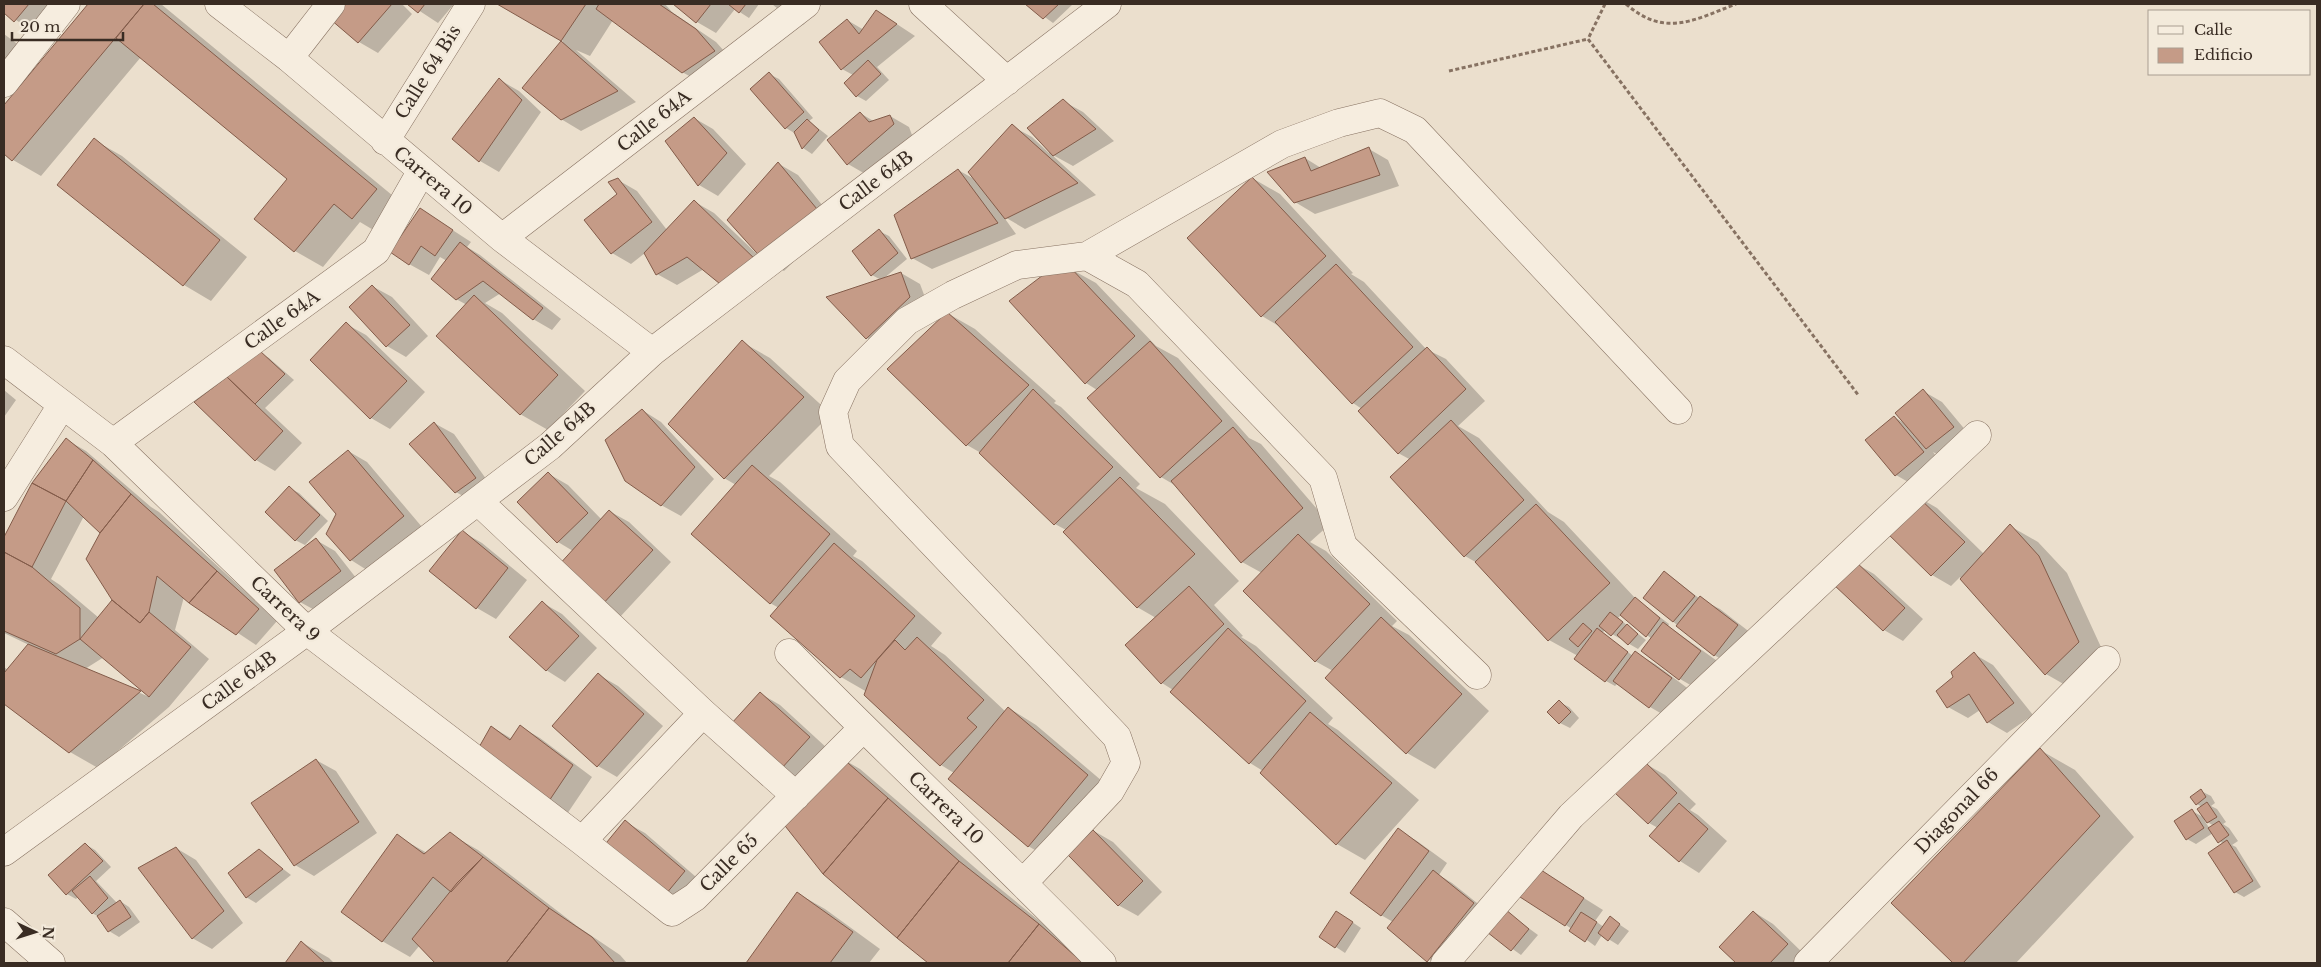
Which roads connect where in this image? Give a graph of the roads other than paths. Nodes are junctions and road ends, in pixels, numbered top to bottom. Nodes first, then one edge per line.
1 (66, 4) edge
2 (219, 4) edge
3 (331, 4) edge
4 (471, 4) edge
5 (806, 4) edge
6 (923, 4) edge
7 (1107, 4) edge
8 (290, 58) junction
9 (1007, 81) junction
10 (4, 83) edge
11 (385, 141) junction
12 (422, 172) junction
13 (502, 238) junction
14 (1087, 256) junction
15 (652, 352) junction
16 (4, 360) edge
17 (62, 406) junction
18 (1678, 410) dead end
19 (1977, 435) dead end
20 (114, 443) junction
21 (4, 497) edge
22 (478, 501) junction
23 (307, 631) junction
24 (789, 653) dead end
25 (2106, 660) dead end
26 (1477, 675) dead end
27 (703, 713) junction
28 (863, 728) junction
29 (796, 796) junction
30 (582, 841) junction
31 (4, 852) edge
32 (1024, 882) junction
33 (4, 922) edge
34 (51, 963) edge
35 (1102, 963) edge
36 (1445, 963) edge
37 (1808, 963) edge

1 - 10 street
2 - 8 street, Carrera 10
3 - 8 street
4 - 11 street, Calle 64 Bis
5 - 13 street, Calle 64A
6 - 9 street
7 - 9 street, Calle 64B
8 - 11 street, Carrera 10
9 - 15 street, Calle 64B
11 - 12 street, Carrera 10
12 - 13 street, Carrera 10
12 - 20 street, Calle 64A
13 - 15 street, Carrera 10
14 - 18 street
14 - 26 street
14 - 32 street
15 - 22 street, Calle 64B
16 - 17 street, Carrera 9
17 - 20 street, Carrera 9
17 - 21 street
19 - 36 street
20 - 23 street, Carrera 9
22 - 23 street, Calle 64B
22 - 27 street
23 - 30 street, Carrera 9
23 - 31 street, Calle 64B
24 - 28 street, Carrera 10
25 - 37 street, Diagonal 66
27 - 29 street
27 - 30 street
28 - 29 street, Calle 65
28 - 32 street, Carrera 10
29 - 30 street, Calle 65
32 - 35 street, Carrera 10
33 - 34 street

